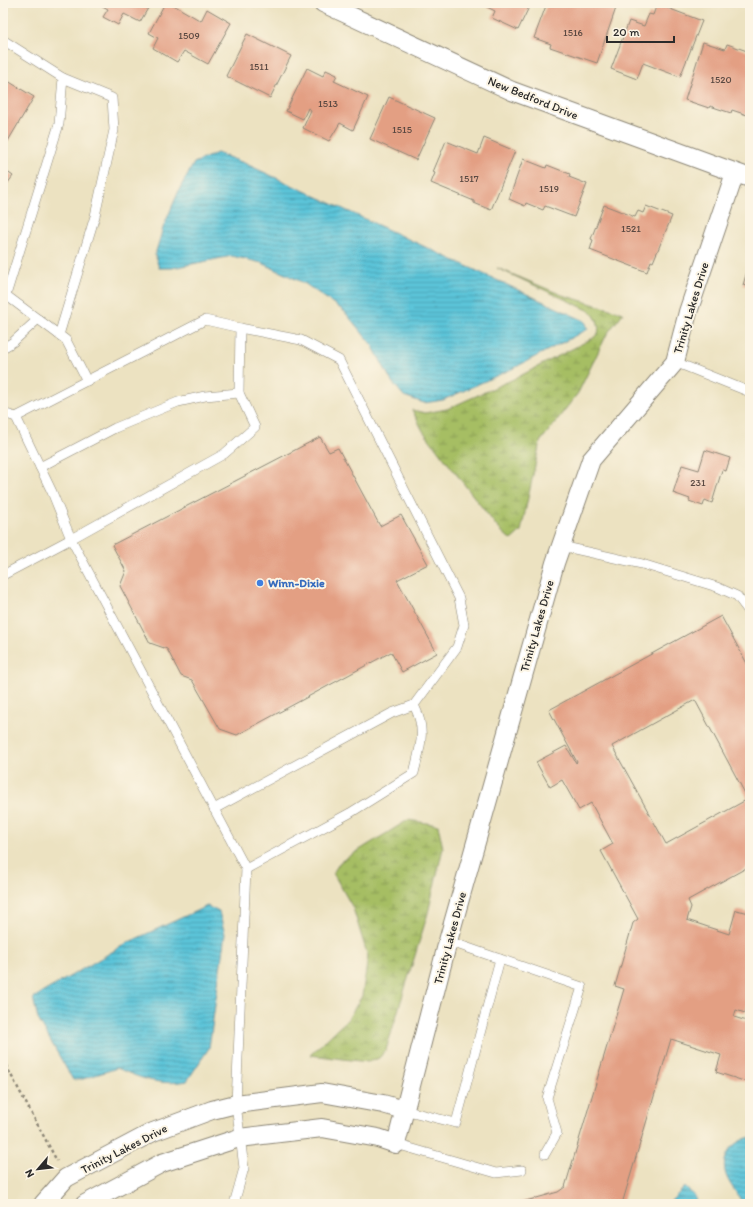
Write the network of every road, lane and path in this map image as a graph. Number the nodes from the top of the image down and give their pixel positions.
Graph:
1 (323, 3) edge
2 (3, 40) edge
3 (63, 78) junction
4 (743, 176) edge
5 (4, 294) edge
6 (38, 319) junction
7 (240, 328) junction
8 (59, 335) junction
9 (3, 348) edge
10 (675, 362) junction
11 (87, 380) junction
12 (750, 392) edge
13 (239, 393) junction
14 (3, 413) edge
15 (16, 417) junction
16 (40, 467) junction
17 (71, 539) junction
18 (561, 546) junction
19 (3, 564) edge
20 (5, 574) edge
21 (750, 613) edge
22 (414, 705) junction
23 (214, 809) junction
24 (246, 869) junction
25 (448, 941) junction
26 (500, 959) junction
27 (3, 1060) edge
28 (236, 1104) junction
29 (404, 1110) junction
30 (239, 1138) junction
31 (396, 1144) junction
32 (545, 1154) dead end
33 (522, 1170) dead end
34 (66, 1178) junction
35 (43, 1204) edge
36 (86, 1204) edge
37 (234, 1204) edge

1 - 4 street, New Bedford Drive
2 - 3 lane
3 - 5 lane
3 - 8 lane
4 - 10 street, Trinity Lakes Drive
5 - 6 lane
6 - 8 lane
6 - 9 lane
7 - 11 lane
7 - 13 lane
7 - 22 lane
8 - 11 lane
10 - 12 lane
10 - 18 street, Trinity Lakes Drive
11 - 15 lane
13 - 16 lane
13 - 17 lane
14 - 15 lane
15 - 16 lane
16 - 17 lane
17 - 20 lane
17 - 23 lane
18 - 21 lane
18 - 25 street, Trinity Lakes Drive
19 - 20 lane
22 - 23 lane
22 - 24 lane
23 - 24 lane
24 - 28 lane
25 - 26 lane
25 - 29 street, Trinity Lakes Drive
26 - 29 lane, Trinity Lakes Drive
26 - 32 lane
27 - 34 path
28 - 29 street, Trinity Lakes Drive
28 - 30 lane
28 - 34 street, Trinity Lakes Drive
29 - 31 street, Trinity Lakes Drive
30 - 31 street
30 - 36 street
30 - 37 lane
31 - 33 lane
34 - 35 street, Trinity Lakes Drive

